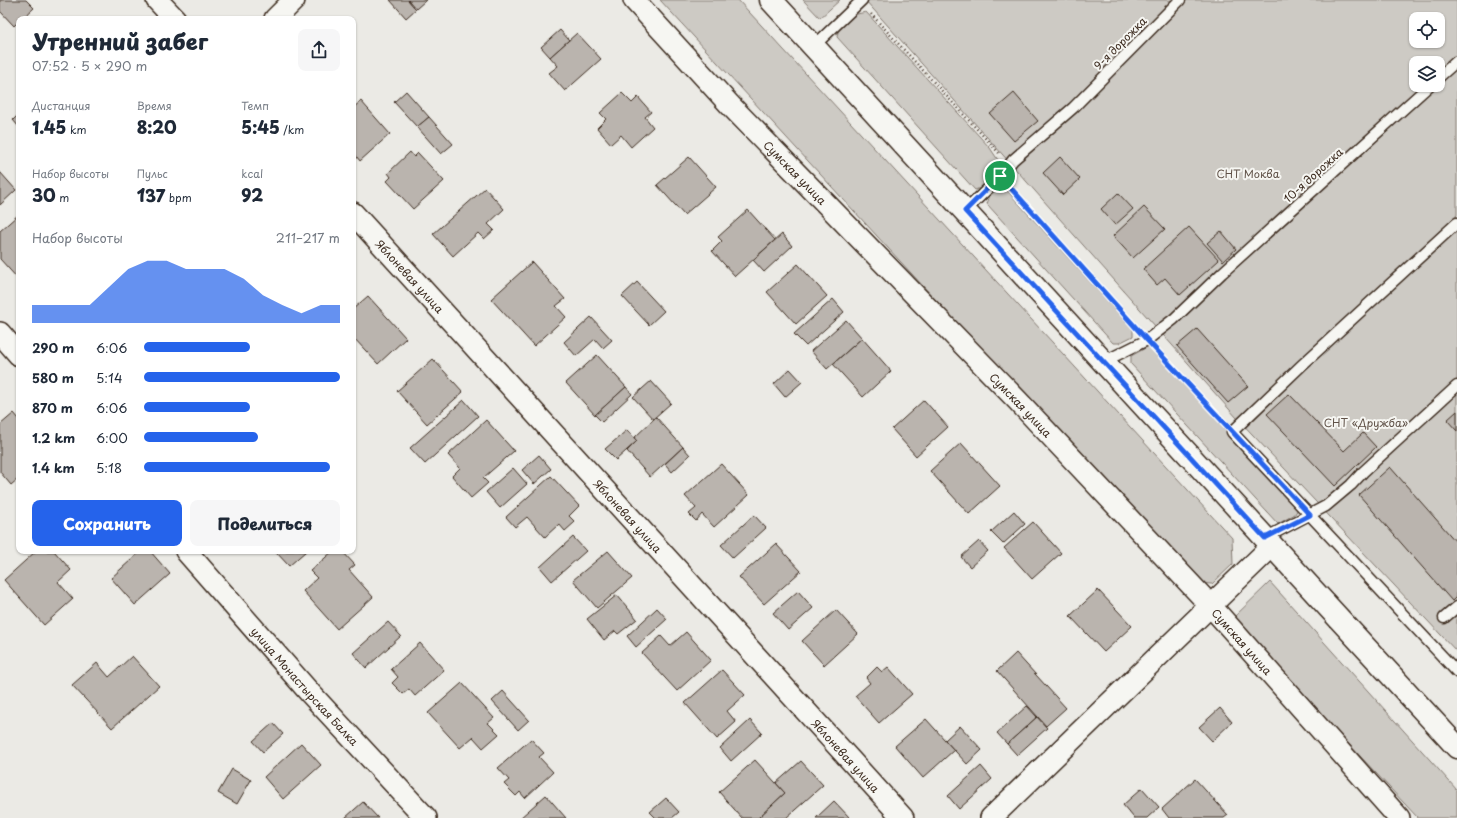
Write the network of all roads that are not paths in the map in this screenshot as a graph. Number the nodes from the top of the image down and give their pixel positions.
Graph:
1 (158, 0) edge
2 (294, 0) edge
3 (634, 0) edge
4 (771, 0) edge
5 (1180, 0) edge
6 (861, 1) edge
7 (172, 16) edge
8 (278, 16) edge
9 (814, 46) junction
10 (1457, 61) edge
11 (1445, 72) edge
12 (1422, 92) edge
13 (965, 211) junction
14 (356, 216) edge
15 (1457, 223) edge
16 (0, 333) edge
17 (16, 352) edge
18 (1103, 362) junction
19 (1457, 386) edge
20 (1310, 515) junction
21 (1268, 542) junction
22 (189, 554) edge
23 (1210, 606) junction
24 (1457, 607) edge
25 (1444, 618) dead end
26 (1457, 672) edge
27 (1457, 747) edge
28 (426, 818) edge
29 (903, 818) edge
30 (991, 818) edge
31 (1399, 818) edge

1 - 7 street
2 - 8 street
3 - 23 street, Сумская улица
4 - 9 main road
5 - 13 lane, 9-я дорожка
6 - 9 lane
9 - 13 main road
10 - 11 lane
12 - 18 lane, 10-я дорожка
13 - 18 main road
14 - 29 street, Яблоневая улица
15 - 20 lane
16 - 17 street
18 - 21 main road
19 - 20 lane
20 - 21 lane
20 - 26 lane
21 - 23 street
21 - 27 main road
22 - 28 street, улица Монастырская Балка
23 - 30 street
23 - 31 street, Сумская улица
24 - 25 lane

